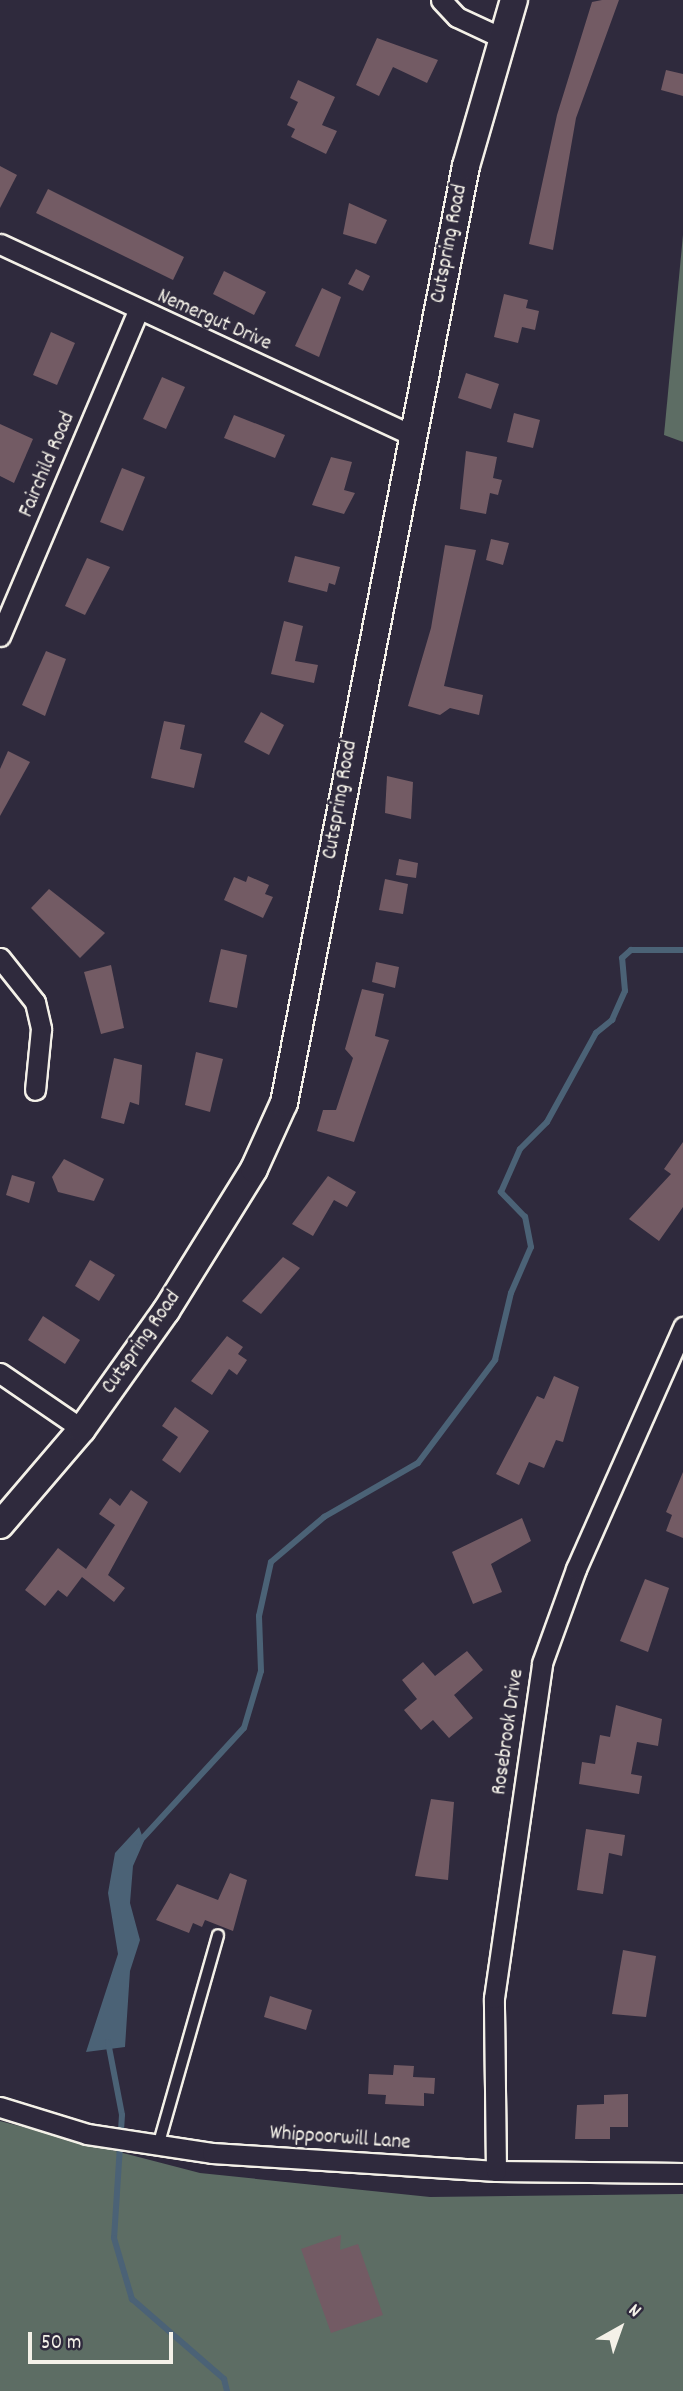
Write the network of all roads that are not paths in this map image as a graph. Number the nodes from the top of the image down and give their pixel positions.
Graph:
1 (441, 0) edge
2 (514, 0) edge
3 (500, 37) junction
4 (0, 244) edge
5 (138, 312) junction
6 (412, 435) junction
7 (0, 636) edge
8 (0, 958) edge
9 (35, 1090) dead end
10 (683, 1327) edge
11 (0, 1373) edge
12 (82, 1429) junction
13 (0, 1525) edge
14 (219, 1935) dead end
15 (0, 2107) edge
16 (154, 2146) junction
17 (496, 2171) junction
18 (683, 2173) edge

1 - 3 street
2 - 3 street, Cutspring Road
3 - 6 street, Cutspring Road
4 - 5 street, Nemergut Drive
5 - 6 street, Nemergut Drive
5 - 7 street, Fairchild Road
6 - 12 street, Cutspring Road
8 - 9 street
10 - 17 street, Rosebrook Drive
11 - 12 street
12 - 13 street, Cutspring Road
14 - 16 lane
15 - 16 street, Whippoorwill Lane
16 - 17 street, Whippoorwill Lane
17 - 18 street, Whippoorwill Lane

